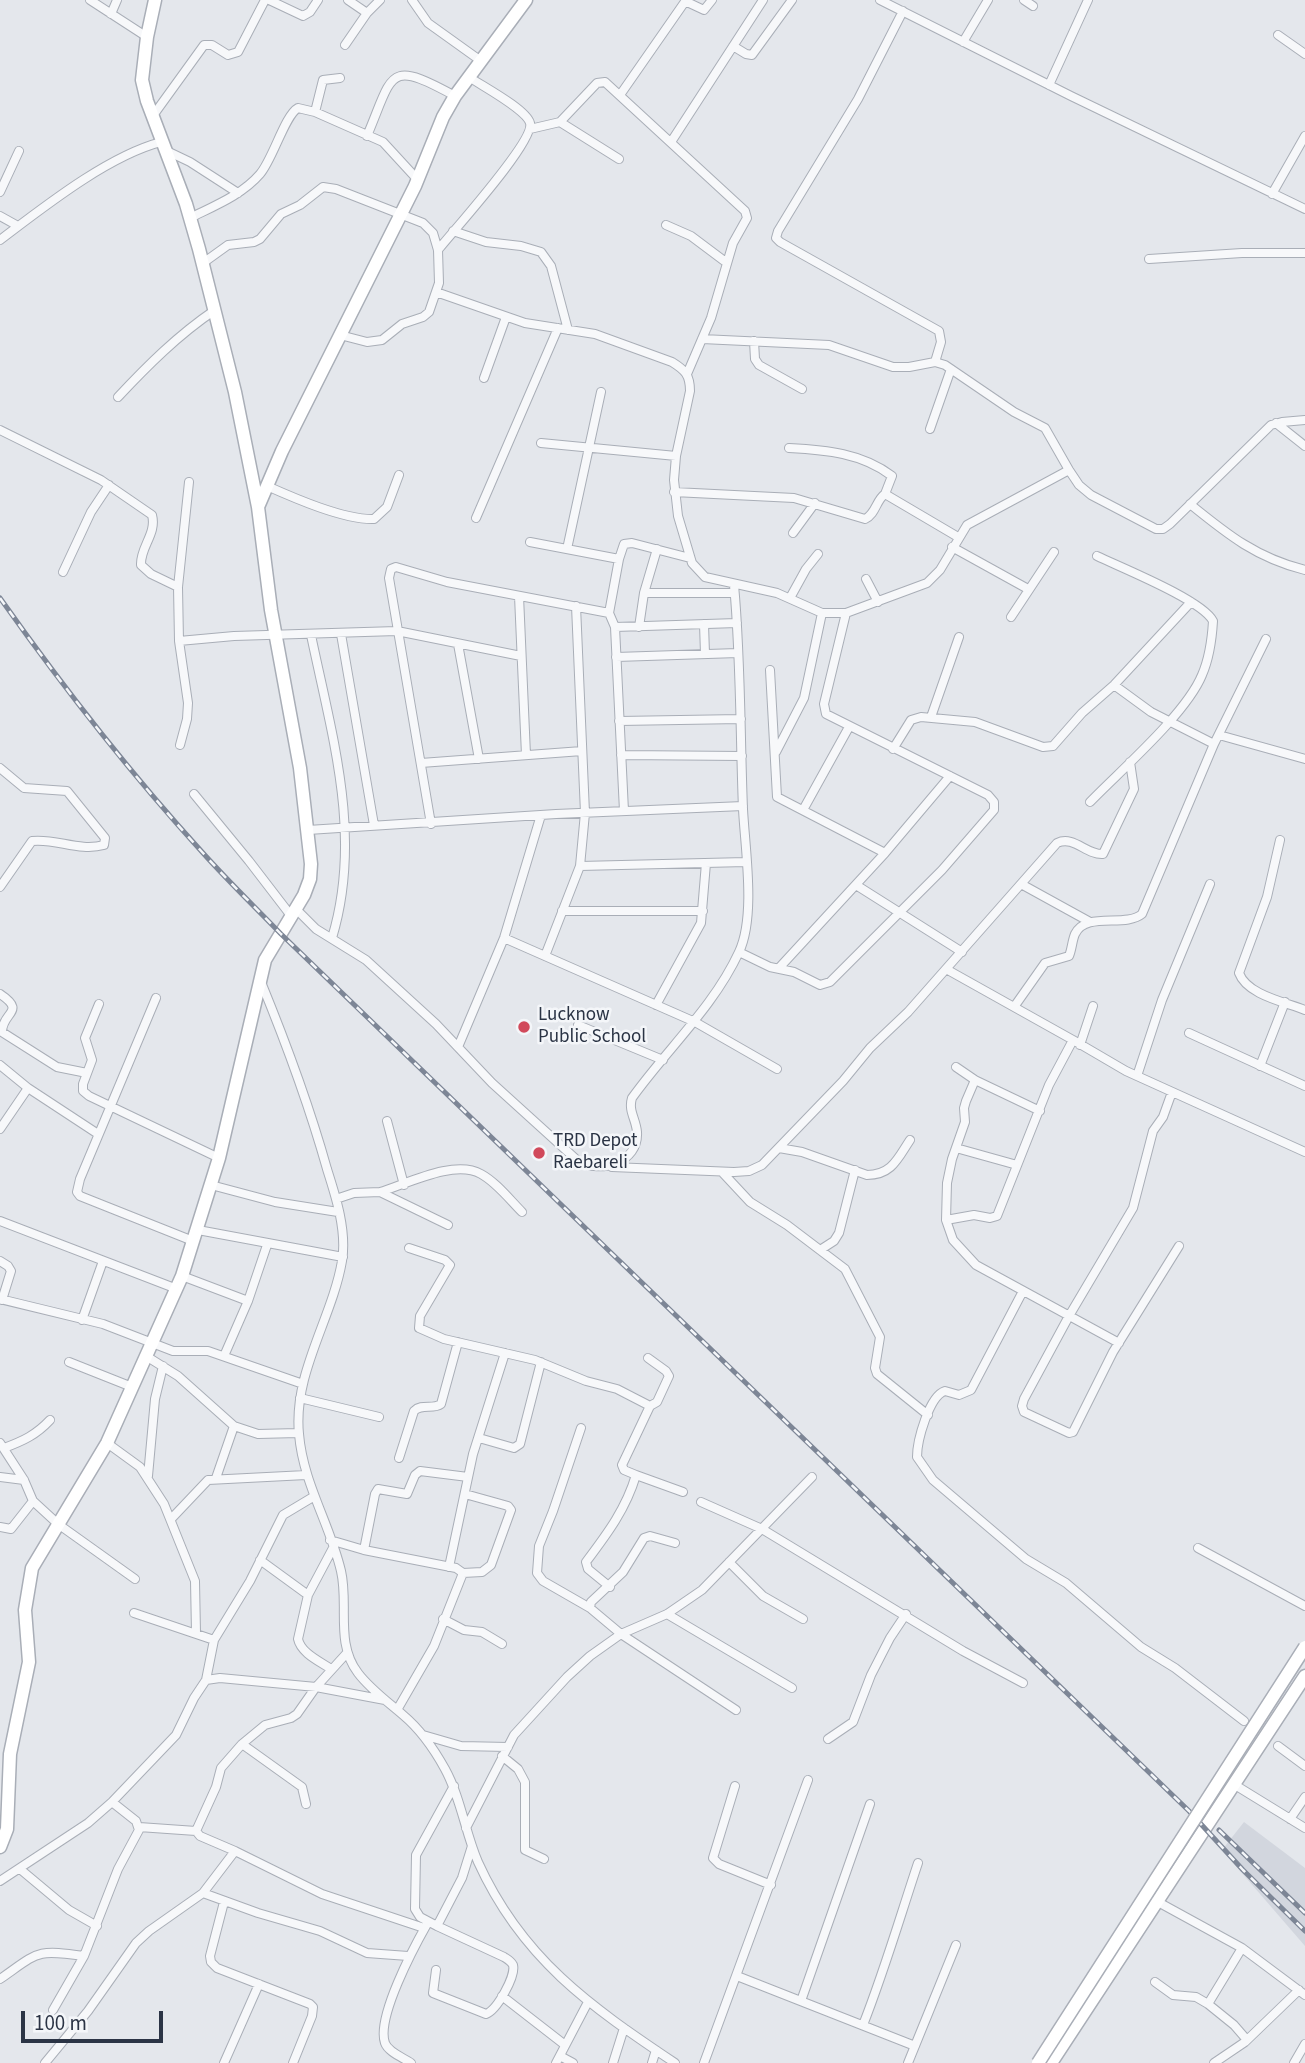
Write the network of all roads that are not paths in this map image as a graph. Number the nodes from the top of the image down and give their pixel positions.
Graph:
1 (90, 0) edge
2 (117, 0) edge
3 (155, 0) edge
4 (267, 0) edge
5 (318, 0) edge
6 (348, 0) edge
7 (380, 0) edge
8 (412, 0) edge
9 (526, 0) edge
10 (712, 0) edge
11 (763, 0) edge
12 (792, 0) edge
13 (880, 0) edge
14 (903, 0) edge
15 (988, 0) edge
16 (1024, 0) edge
17 (1088, 0) edge
18 (1032, 6) dead end
19 (900, 10) junction
20 (368, 13) junction
21 (111, 14) junction
22 (1278, 35) dead end
23 (147, 37) junction
24 (963, 42) junction
25 (345, 45) dead end
26 (733, 46) junction
27 (1305, 54) edge
28 (481, 61) junction
29 (469, 77) junction
30 (340, 78) dead end
31 (1049, 85) junction
32 (620, 95) junction
33 (455, 96) junction
34 (315, 113) junction
35 (152, 117) junction
36 (560, 122) junction
37 (530, 129) junction
38 (367, 136) junction
39 (1305, 136) edge
40 (671, 142) junction
41 (163, 146) junction
42 (19, 151) dead end
43 (619, 159) dead end
44 (417, 179) junction
45 (0, 192) edge
46 (238, 193) junction
47 (1272, 194) junction
48 (1305, 209) edge
49 (400, 215) junction
50 (0, 216) edge
51 (190, 218) junction
52 (666, 225) dead end
53 (18, 226) junction
54 (453, 231) junction
55 (0, 240) edge
56 (438, 250) junction
57 (1305, 253) edge
58 (1149, 259) dead end
59 (727, 262) junction
60 (203, 263) junction
61 (436, 292) junction
62 (215, 310) junction
63 (506, 317) junction
64 (558, 328) junction
65 (568, 330) junction
66 (340, 335) junction
67 (702, 339) junction
68 (754, 341) junction
69 (935, 362) junction
70 (951, 369) junction
71 (687, 374) junction
72 (484, 378) dead end
73 (802, 390) dead end
74 (601, 393) dead end
75 (118, 397) dead end
76 (1305, 420) edge
77 (1276, 423) junction
78 (930, 429) dead end
79 (0, 430) edge
80 (541, 443) dead end
81 (1305, 446) edge
82 (789, 448) dead end
83 (589, 449) junction
84 (676, 456) junction
85 (1069, 470) junction
86 (399, 475) dead end
87 (189, 482) dead end
88 (109, 485) junction
89 (267, 486) junction
90 (674, 492) junction
91 (885, 494) junction
92 (815, 503) junction
93 (1190, 504) junction
94 (258, 507) junction
95 (476, 517) dead end
96 (793, 533) dead end
97 (958, 537) junction
98 (530, 542) dead end
99 (952, 547) junction
100 (567, 549) junction
101 (657, 549) junction
102 (1054, 552) dead end
103 (818, 554) dead end
104 (1097, 556) dead end
105 (690, 558) junction
106 (619, 559) junction
107 (1305, 570) edge
108 (63, 572) dead end
109 (866, 579) dead end
110 (178, 587) junction
111 (734, 589) junction
112 (1028, 589) junction
113 (644, 593) junction
114 (519, 596) junction
115 (790, 598) junction
116 (878, 602) junction
117 (1191, 602) junction
118 (576, 606) junction
119 (609, 613) junction
120 (822, 613) junction
121 (846, 613) junction
122 (1011, 617) dead end
123 (737, 623) junction
124 (704, 624) junction
125 (639, 626) junction
126 (615, 627) junction
127 (397, 631) junction
128 (312, 635) junction
129 (341, 635) junction
130 (276, 636) junction
131 (959, 637) dead end
132 (1266, 639) dead end
133 (179, 641) junction
134 (458, 643) junction
135 (738, 653) junction
136 (705, 654) junction
137 (521, 656) junction
138 (616, 657) junction
139 (770, 670) dead end
140 (1114, 685) junction
141 (931, 717) junction
142 (741, 719) junction
143 (619, 721) junction
144 (1169, 722) junction
145 (849, 727) junction
146 (1219, 735) junction
147 (1214, 744) junction
148 (180, 745) dead end
149 (893, 749) junction
150 (582, 751) junction
151 (776, 752) junction
152 (526, 755) junction
153 (621, 755) junction
154 (742, 756) junction
155 (479, 759) junction
156 (1305, 759) edge
157 (1130, 762) junction
158 (421, 763) junction
159 (0, 768) edge
160 (950, 776) junction
161 (194, 794) dead end
162 (1090, 803) dead end
163 (743, 806) junction
164 (803, 810) junction
165 (624, 811) junction
166 (585, 813) junction
167 (541, 815) junction
168 (431, 824) junction
169 (374, 825) junction
170 (346, 827) junction
171 (308, 830) junction
172 (1280, 840) dead end
173 (885, 853) junction
174 (746, 862) junction
175 (706, 863) junction
176 (580, 866) junction
177 (1021, 884) junction
178 (1210, 884) dead end
179 (856, 885) junction
180 (0, 887) edge
181 (562, 911) junction
182 (703, 911) junction
183 (900, 913) junction
184 (294, 914) junction
185 (1090, 922) junction
186 (332, 938) junction
187 (504, 938) junction
188 (740, 952) junction
189 (962, 952) junction
190 (545, 956) junction
191 (779, 968) junction
192 (946, 970) junction
193 (260, 979) junction
194 (0, 994) edge
195 (156, 999) dead end
196 (1285, 1002) junction
197 (99, 1004) dead end
198 (656, 1006) junction
199 (1093, 1006) dead end
200 (1014, 1007) junction
201 (1305, 1010) edge
202 (695, 1022) junction
203 (578, 1025) dead end
204 (1189, 1033) dead end
205 (1076, 1042) junction
206 (458, 1047) junction
207 (663, 1060) junction
208 (0, 1065) edge
209 (1260, 1066) junction
210 (956, 1067) dead end
211 (777, 1069) dead end
212 (87, 1073) junction
213 (1137, 1076) junction
214 (975, 1080) junction
215 (1305, 1086) edge
216 (28, 1088) junction
217 (1171, 1092) junction
218 (112, 1106) junction
219 (1040, 1111) junction
220 (387, 1121) dead end
221 (0, 1129) edge
222 (98, 1135) junction
223 (911, 1140) dead end
224 (779, 1148) junction
225 (956, 1148) junction
226 (1305, 1152) edge
227 (219, 1158) junction
228 (1017, 1165) junction
229 (608, 1167) junction
230 (855, 1170) junction
231 (722, 1172) junction
232 (211, 1185) junction
233 (404, 1185) junction
234 (380, 1192) junction
235 (336, 1199) junction
236 (338, 1212) junction
237 (522, 1212) dead end
238 (946, 1220) junction
239 (0, 1221) edge
240 (448, 1225) dead end
241 (195, 1236) junction
242 (267, 1245) junction
243 (1179, 1246) dead end
244 (409, 1248) dead end
245 (820, 1250) junction
246 (342, 1257) junction
247 (103, 1261) junction
248 (0, 1262) edge
249 (182, 1276) junction
250 (177, 1289) junction
251 (1023, 1291) junction
252 (1, 1299) edge
253 (248, 1301) junction
254 (1069, 1316) junction
255 (82, 1320) junction
256 (458, 1342) junction
257 (1119, 1343) junction
258 (149, 1350) junction
259 (505, 1353) junction
260 (224, 1356) junction
261 (648, 1358) dead end
262 (69, 1362) dead end
263 (541, 1362) junction
264 (163, 1366) junction
265 (303, 1384) junction
266 (132, 1387) junction
267 (300, 1398) junction
268 (650, 1406) junction
269 (928, 1415) junction
270 (379, 1417) dead end
271 (50, 1420) dead end
272 (234, 1426) junction
273 (581, 1429) dead end
274 (298, 1433) junction
275 (479, 1438) junction
276 (107, 1443) junction
277 (2, 1445) edge
278 (399, 1458) dead end
279 (306, 1475) junction
280 (636, 1475) junction
281 (148, 1476) junction
282 (0, 1477) edge
283 (468, 1477) junction
284 (812, 1477) dead end
285 (216, 1478) junction
286 (24, 1480) junction
287 (683, 1492) dead end
288 (465, 1494) junction
289 (313, 1497) junction
290 (33, 1501) junction
291 (701, 1502) dead end
292 (171, 1519) junction
293 (58, 1524) junction
294 (0, 1527) edge
295 (762, 1529) junction
296 (675, 1543) dead end
297 (332, 1544) junction
298 (1198, 1548) dead end
299 (363, 1549) junction
300 (260, 1560) junction
301 (729, 1562) junction
302 (449, 1567) junction
303 (463, 1573) junction
304 (135, 1579) dead end
305 (610, 1587) junction
306 (308, 1595) junction
307 (1305, 1606) edge
308 (590, 1608) junction
309 (134, 1613) dead end
310 (667, 1615) junction
311 (906, 1615) junction
312 (443, 1619) junction
313 (803, 1619) dead end
314 (195, 1633) junction
315 (621, 1634) junction
316 (214, 1640) junction
317 (502, 1644) dead end
318 (1305, 1647) edge
319 (346, 1654) junction
320 (331, 1669) junction
321 (1305, 1676) edge
322 (206, 1680) junction
323 (1023, 1683) dead end
324 (316, 1687) junction
325 (792, 1688) dead end
326 (385, 1700) junction
327 (397, 1710) junction
328 (736, 1710) dead end
329 (1244, 1721) dead end
330 (422, 1735) junction
331 (828, 1739) dead end
332 (242, 1744) junction
333 (1278, 1746) dead end
334 (508, 1747) junction
335 (502, 1756) junction
336 (1305, 1766) edge
337 (808, 1780) dead end
338 (1235, 1785) junction
339 (454, 1786) junction
340 (735, 1786) dead end
341 (1305, 1797) edge
342 (112, 1802) junction
343 (306, 1804) dead end
344 (870, 1804) dead end
345 (1290, 1819) junction
346 (139, 1827) junction
347 (466, 1828) junction
348 (1305, 1829) edge
349 (196, 1831) junction
350 (472, 1846) junction
351 (0, 1847) edge
352 (235, 1851) junction
353 (544, 1859) dead end
354 (918, 1863) dead end
355 (20, 1869) junction
356 (0, 1881) edge
357 (771, 1885) junction
358 (203, 1893) junction
359 (224, 1902) junction
360 (1158, 1902) junction
361 (426, 1924) junction
362 (97, 1926) junction
363 (437, 1926) junction
364 (957, 1945) dead end
365 (1242, 1948) junction
366 (84, 1956) junction
367 (408, 1956) junction
368 (436, 1970) dead end
369 (737, 1976) junction
370 (0, 1979) edge
371 (1156, 1982) dead end
372 (260, 1984) junction
373 (1302, 1993) edge
374 (502, 1996) junction
375 (801, 2001) junction
376 (588, 2002) junction
377 (1208, 2004) junction
378 (53, 2010) dead end
379 (863, 2025) junction
380 (624, 2028) junction
381 (1247, 2040) junction
382 (1305, 2044) edge
383 (565, 2045) junction
384 (915, 2046) junction
385 (656, 2050) junction
386 (558, 2060) edge
387 (45, 2063) edge
388 (224, 2063) edge
389 (293, 2063) edge
390 (411, 2063) edge
391 (573, 2063) edge
392 (613, 2063) edge
393 (652, 2063) edge
394 (676, 2063) edge
395 (704, 2063) edge
396 (908, 2063) edge
397 (1038, 2063) edge
398 (1051, 2063) edge
399 (1214, 2063) edge
400 (1294, 2063) edge

1 - 21 street
2 - 21 street
3 - 23 street
4 - 5 street
4 - 35 street
6 - 20 street
7 - 20 street
8 - 28 street
9 - 28 street
10 - 32 street
11 - 26 street
12 - 26 street
13 - 19 street
14 - 19 street
15 - 24 street
16 - 18 street
17 - 31 street
19 - 24 street
19 - 69 street
20 - 25 street
21 - 23 street
22 - 27 street
23 - 35 street
24 - 31 street
26 - 40 street
28 - 29 street
29 - 33 street
29 - 37 street
30 - 34 street
31 - 47 street
32 - 36 street
32 - 40 street
33 - 38 street
33 - 44 street
34 - 38 street
34 - 46 street
35 - 41 street
36 - 37 street
36 - 43 street
37 - 54 street
38 - 44 street
39 - 47 street
40 - 59 street
41 - 46 street
41 - 51 street
41 - 53 street
42 - 45 street
44 - 49 street
46 - 51 street
47 - 48 street
49 - 56 street
49 - 60 street
49 - 66 street
50 - 53 street
51 - 60 street
52 - 59 street
53 - 55 street
54 - 56 street
54 - 65 street
56 - 61 street
57 - 58 street
59 - 67 street
60 - 62 street
61 - 63 street
61 - 66 street
62 - 75 street
62 - 94 street
63 - 64 street
63 - 72 street
64 - 65 street
64 - 95 street
65 - 71 street
66 - 89 street
67 - 68 street
67 - 71 street
68 - 69 street
68 - 73 street
69 - 70 street
70 - 78 street
70 - 85 street
71 - 84 street
74 - 83 street
76 - 77 street
77 - 81 street
77 - 93 street
79 - 88 street
80 - 83 street
82 - 91 street
83 - 84 street
83 - 100 street
84 - 90 street
85 - 93 street
85 - 97 street
86 - 89 street
87 - 110 street
88 - 108 street
88 - 110 street
89 - 94 street
90 - 92 street
90 - 105 street
91 - 92 street
91 - 97 street
92 - 96 street
93 - 107 street
94 - 130 street
97 - 99 street
98 - 100 street
99 - 112 street
99 - 116 street
100 - 106 street
101 - 105 street
101 - 106 street
101 - 113 street
102 - 112 street
103 - 115 street
104 - 117 street
105 - 111 street
106 - 119 street
109 - 116 street
110 - 133 street
111 - 113 street
111 - 115 street
111 - 123 street
112 - 122 street
113 - 125 street
114 - 118 street
114 - 127 street
114 - 137 street
115 - 120 street
116 - 121 street
117 - 140 street
117 - 144 street
118 - 119 street
118 - 150 street
119 - 126 street
120 - 121 street
120 - 151 street
121 - 145 street
123 - 124 street
123 - 135 street
124 - 125 street
124 - 136 street
125 - 126 street
126 - 138 street
127 - 129 street
127 - 134 street
127 - 158 street
128 - 129 street
128 - 130 street
128 - 170 street
129 - 169 street
130 - 133 street
130 - 171 street
131 - 141 street
132 - 146 street
133 - 148 street
134 - 137 street
134 - 155 street
135 - 136 street
135 - 142 street
136 - 138 street
137 - 152 street
138 - 143 street
139 - 151 street
140 - 141 street
140 - 144 street
141 - 149 street
142 - 143 street
142 - 154 street
143 - 153 street
144 - 147 street
144 - 157 street
145 - 149 street
145 - 164 street
146 - 147 street
146 - 156 street
147 - 185 street
149 - 160 street
150 - 152 street
150 - 166 street
151 - 164 street
152 - 155 street
153 - 154 street
153 - 165 street
154 - 163 street
155 - 158 street
157 - 162 street
157 - 177 street
158 - 168 street
159 - 180 street
160 - 173 street
160 - 183 street
161 - 184 street
163 - 165 street
163 - 174 street
164 - 173 street
165 - 166 street
166 - 167 street
166 - 176 street
167 - 168 street
167 - 187 street
168 - 169 street
169 - 170 street
170 - 171 street
170 - 186 street
171 - 184 street
172 - 196 street
173 - 179 street
174 - 175 street
174 - 188 street
175 - 176 street
175 - 182 street
176 - 181 street
177 - 185 street
177 - 189 street
178 - 213 street
179 - 183 street
179 - 191 street
181 - 182 street
181 - 190 street
182 - 198 street
183 - 189 street
183 - 191 street
184 - 186 street
184 - 193 street
185 - 200 street
186 - 206 street
187 - 190 street
187 - 206 street
188 - 191 street
188 - 202 street
189 - 192 street
190 - 198 street
192 - 200 street
192 - 224 street
193 - 227 street
193 - 235 street
194 - 212 street
195 - 218 street
196 - 201 street
196 - 209 street
197 - 212 street
198 - 202 street
199 - 205 street
200 - 205 street
202 - 207 street
202 - 211 street
203 - 207 street
204 - 209 street
205 - 213 street
205 - 219 street
206 - 229 street
207 - 229 street
208 - 216 street
209 - 215 street
210 - 214 street
212 - 218 street
213 - 217 street
214 - 219 street
214 - 225 street
216 - 221 street
216 - 222 street
217 - 226 street
217 - 254 street
218 - 222 street
218 - 227 street
219 - 228 street
220 - 233 street
222 - 241 street
223 - 230 street
224 - 230 street
224 - 231 street
225 - 228 street
225 - 238 street
227 - 232 street
228 - 238 street
229 - 231 street
230 - 245 street
231 - 245 street
232 - 236 street
232 - 241 street
233 - 234 street
233 - 237 street
234 - 235 street
234 - 240 street
235 - 236 street
236 - 246 street
238 - 251 street
239 - 247 street
241 - 242 street
241 - 249 street
242 - 246 street
242 - 253 street
243 - 257 street
244 - 256 street
245 - 269 street
246 - 265 street
247 - 250 street
247 - 255 street
248 - 252 street
249 - 250 street
249 - 253 street
250 - 258 street
251 - 254 street
251 - 269 street
252 - 255 street
253 - 260 street
254 - 257 street
254 - 257 street
255 - 258 street
256 - 259 street
256 - 278 street
258 - 260 street
258 - 264 street
258 - 266 street
259 - 263 street
259 - 275 street
260 - 265 street
261 - 268 street
262 - 266 street
263 - 268 street
263 - 275 street
264 - 272 street
264 - 281 street
265 - 267 street
266 - 276 street
267 - 270 street
267 - 274 street
268 - 280 street
269 - 329 street
271 - 277 street
272 - 274 street
272 - 285 street
273 - 308 street
274 - 279 street
275 - 283 street
276 - 281 street
276 - 293 street
277 - 286 street
279 - 285 street
279 - 289 street
280 - 287 street
280 - 305 street
281 - 292 street
282 - 286 street
283 - 288 street
283 - 299 street
284 - 295 street
285 - 292 street
286 - 290 street
288 - 302 street
288 - 303 street
289 - 297 street
289 - 300 street
290 - 293 street
290 - 294 street
291 - 295 street
292 - 314 street
293 - 304 street
293 - 351 street
295 - 301 street
295 - 311 street
296 - 305 street
297 - 299 street
297 - 306 street
297 - 319 street
298 - 307 street
299 - 302 street
300 - 306 street
300 - 316 street
301 - 310 street
301 - 313 street
302 - 303 street
303 - 312 street
305 - 308 street
306 - 320 street
308 - 315 street
309 - 314 street
310 - 315 street
310 - 325 street
311 - 323 street
311 - 331 street
312 - 317 street
312 - 327 street
314 - 316 street
315 - 328 street
315 - 334 street
316 - 322 street
318 - 397 street, bridge
319 - 320 street
319 - 326 street
320 - 324 street
321 - 338 street
322 - 324 street
322 - 342 street
324 - 326 street
324 - 332 street
326 - 327 street
327 - 330 street
330 - 334 street
330 - 339 street
332 - 343 street
332 - 349 street
333 - 336 street
334 - 335 street
335 - 347 street
335 - 353 street
337 - 357 street
338 - 345 street
338 - 360 street
339 - 347 street
339 - 361 street
340 - 357 street
341 - 345 street
342 - 346 street
342 - 355 street
344 - 375 street
345 - 348 street
346 - 349 street
346 - 362 street
347 - 350 street
349 - 352 street
350 - 363 street
350 - 376 street
352 - 358 street
352 - 361 street
354 - 379 street
355 - 356 street
355 - 362 street
357 - 369 street
358 - 359 street
358 - 387 street
359 - 367 street
359 - 372 street
360 - 365 street
360 - 398 street
361 - 363 street
361 - 367 street
362 - 366 street
363 - 374 street
364 - 384 street
365 - 373 street
365 - 377 street
366 - 370 street
366 - 378 street
367 - 390 street
368 - 374 street
369 - 375 street
369 - 395 street
371 - 377 street
372 - 388 street
372 - 389 street
373 - 381 street
374 - 383 street
375 - 379 street
376 - 380 street
376 - 383 street
377 - 381 street
379 - 384 street
380 - 385 street
380 - 392 street
381 - 399 street
382 - 400 street
383 - 386 street
384 - 396 street
385 - 393 street
385 - 394 street
386 - 391 street

